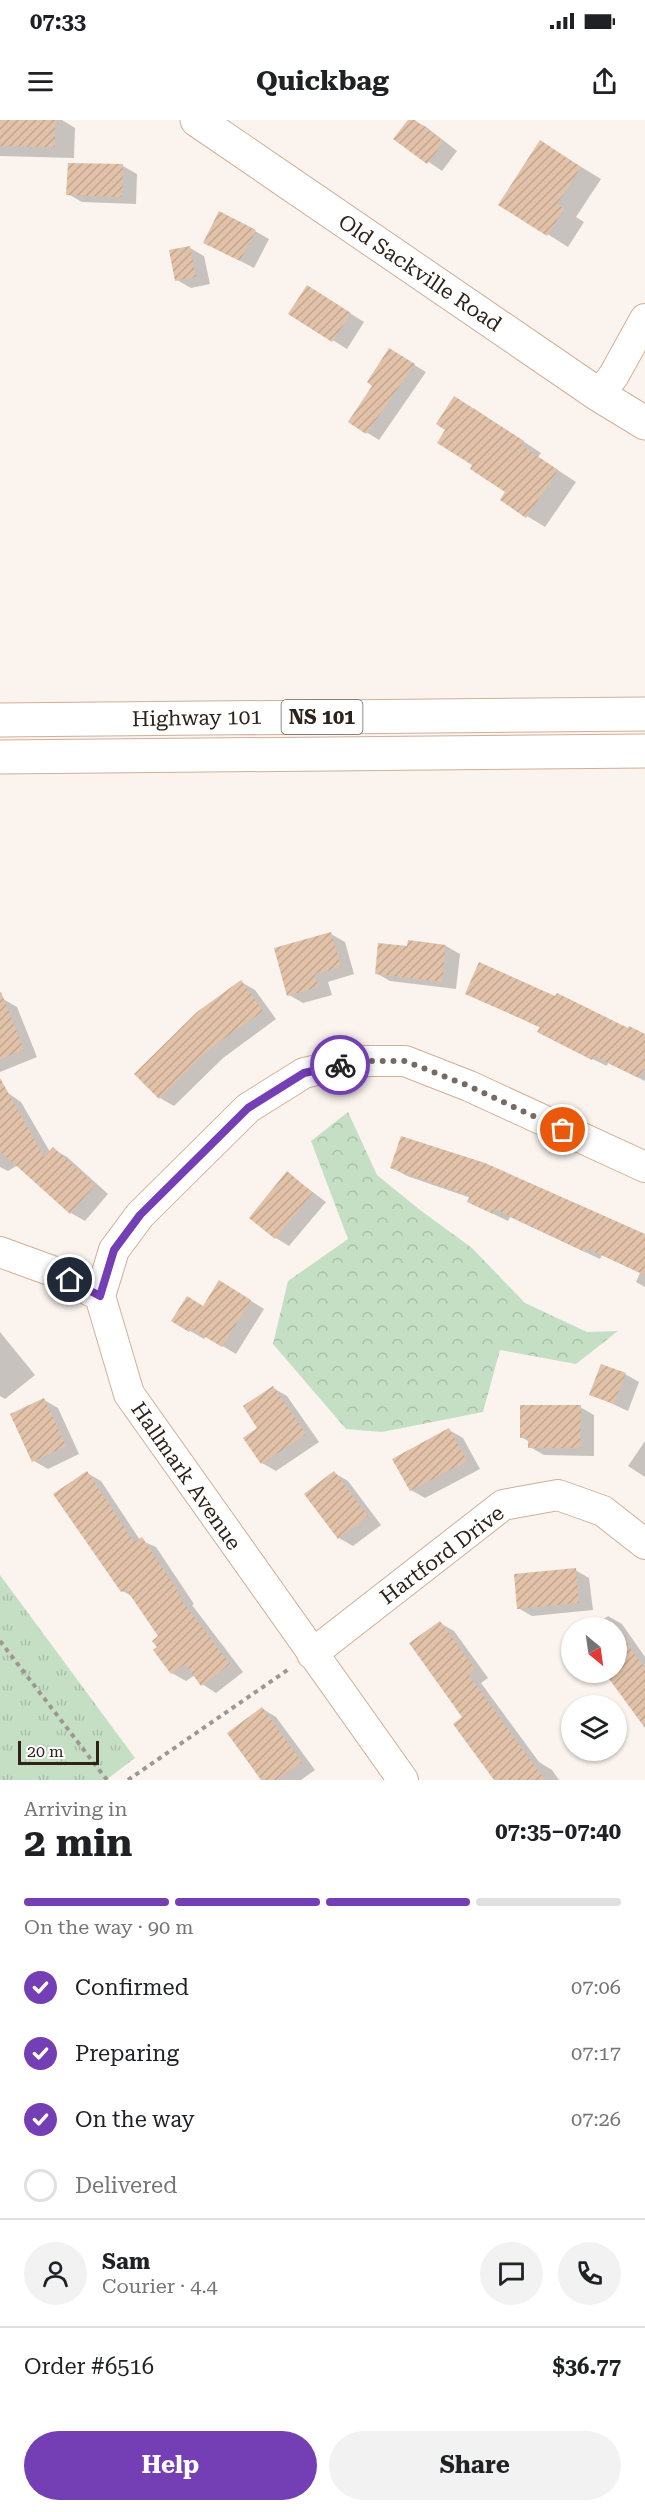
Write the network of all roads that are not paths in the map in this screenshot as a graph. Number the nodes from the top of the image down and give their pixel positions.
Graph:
1 (197, 120) edge
2 (645, 319) edge
3 (599, 395) junction
4 (645, 423) edge
5 (645, 714) edge
6 (0, 720) edge
7 (645, 751) edge
8 (0, 757) edge
9 (645, 1167) edge
10 (0, 1251) edge
11 (100, 1296) junction
12 (645, 1544) edge
13 (312, 1654) junction
14 (402, 1780) edge

1 - 3 main road, Old Sackville Road
2 - 3 street
3 - 4 main road, Old Sackville Road
5 - 6 main road, Highway 101 / NS 101
7 - 8 main road, Highway 101 / NS 101
9 - 11 street
10 - 11 street
11 - 13 street, Hallmark Avenue
12 - 13 street, Hartford Drive
13 - 14 street, Hallmark Avenue

